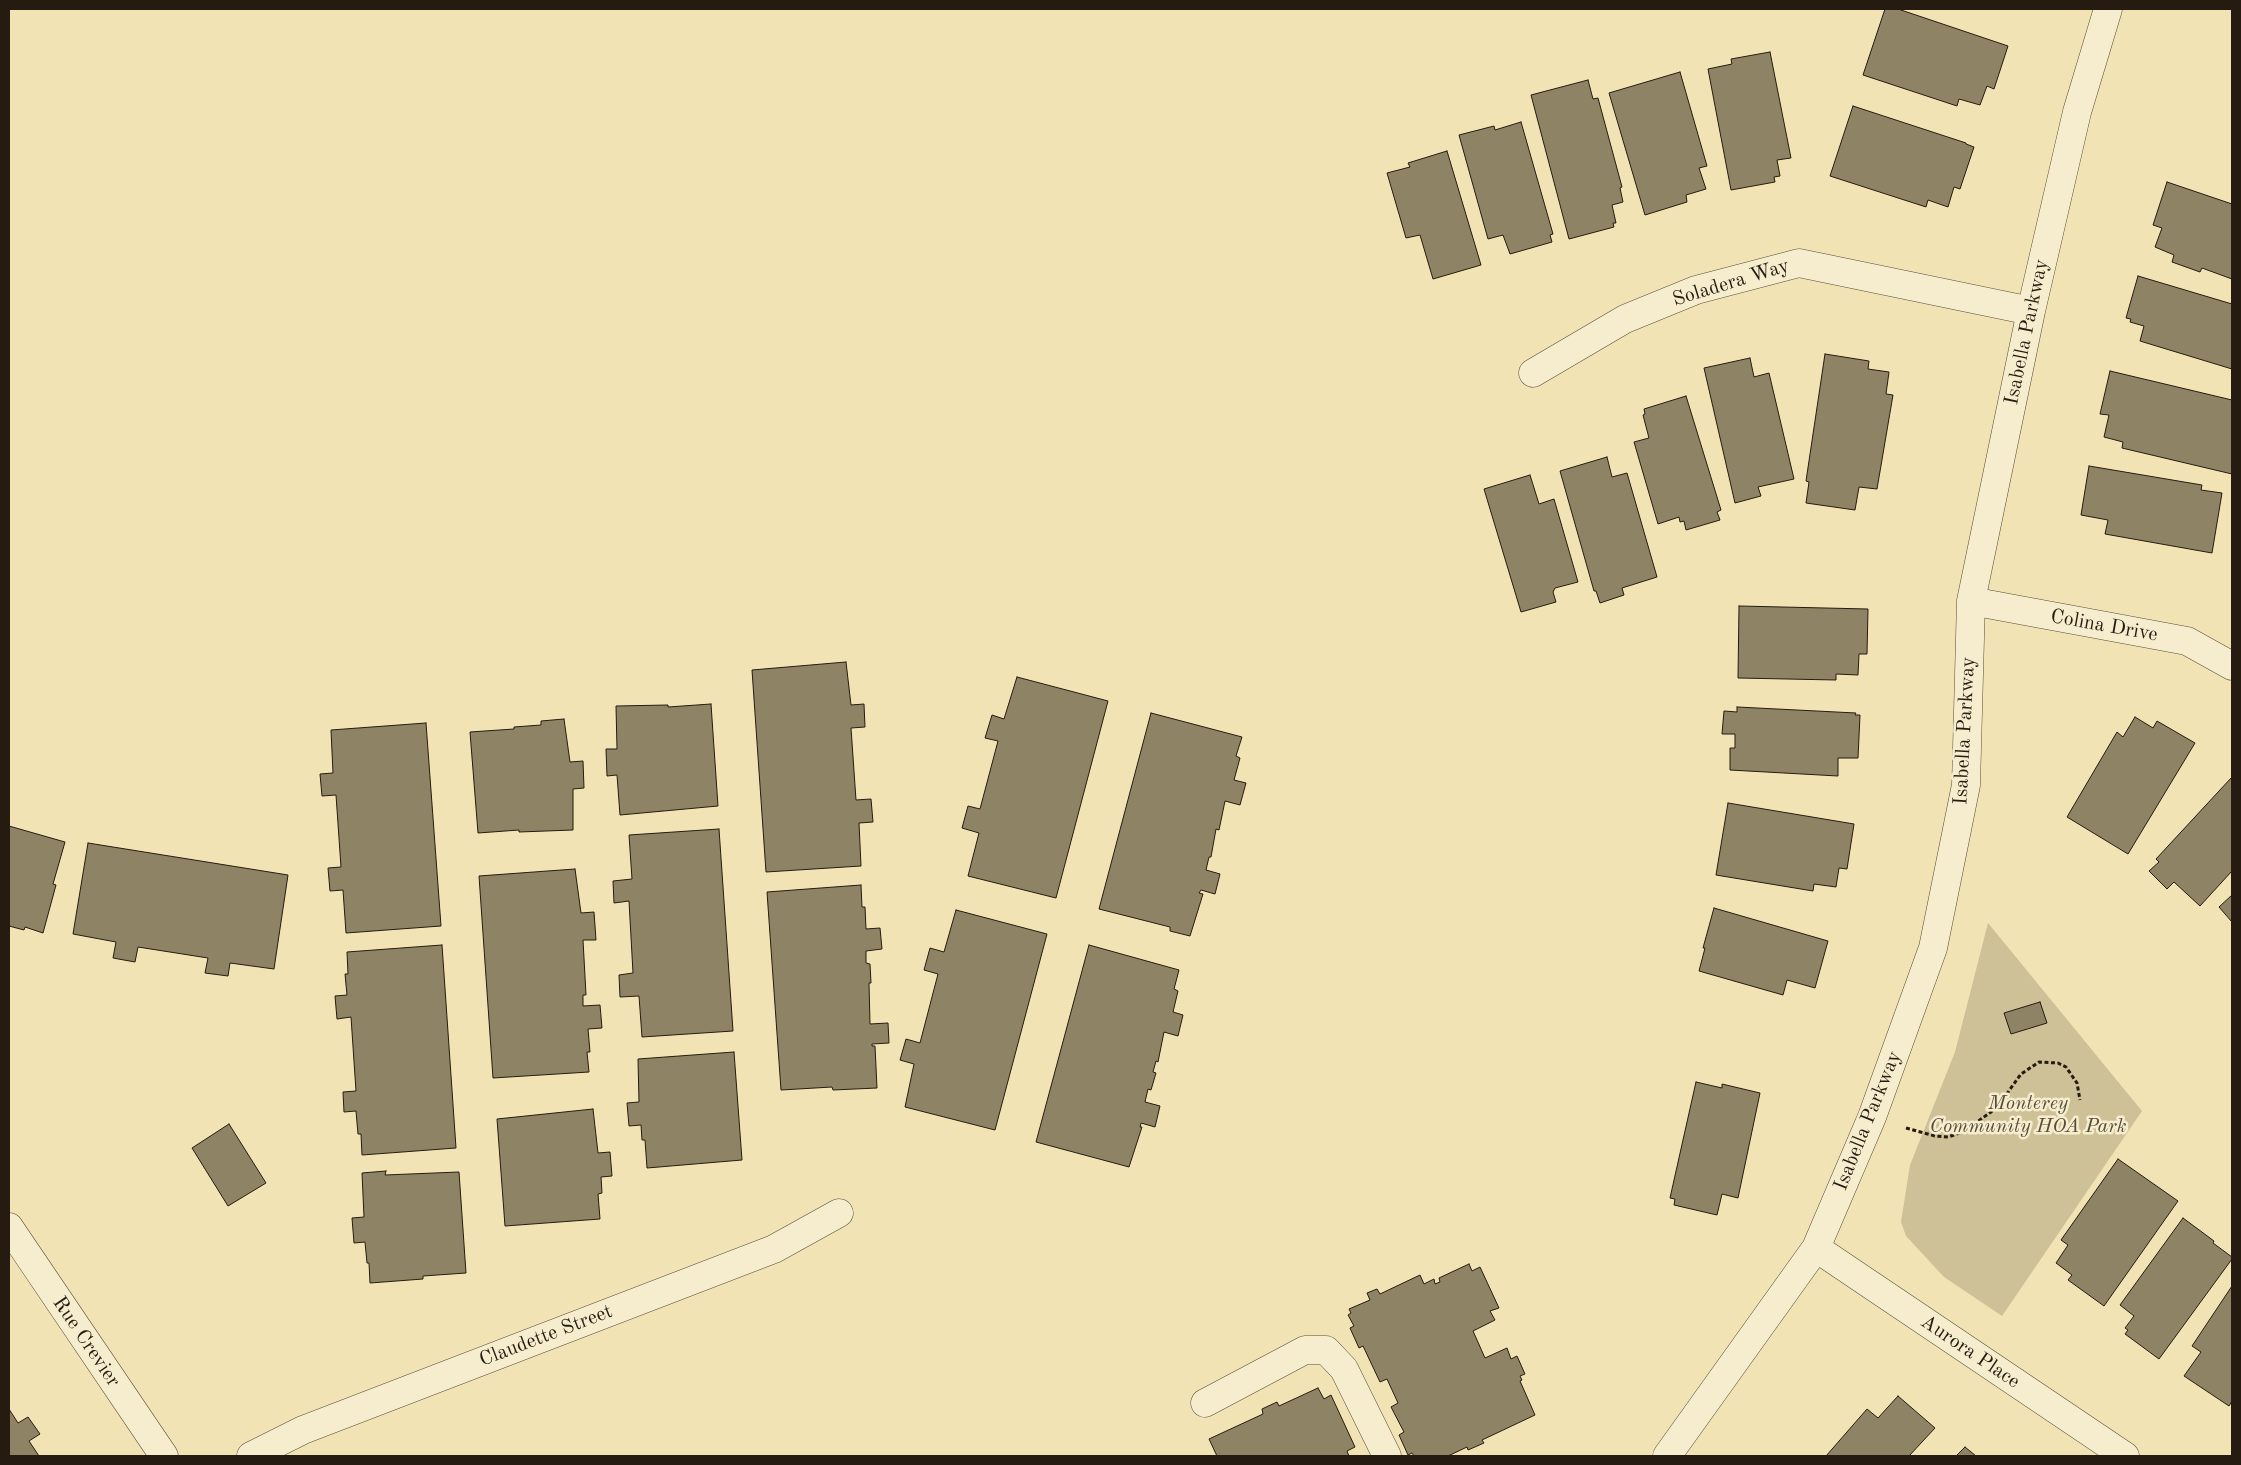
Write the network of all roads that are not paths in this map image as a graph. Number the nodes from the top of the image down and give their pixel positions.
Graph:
1 (2108, 9) edge
2 (2031, 311) junction
3 (1533, 372) dead end
4 (1971, 601) junction
5 (2232, 666) edge
6 (839, 1213) dead end
7 (9, 1227) edge
8 (1816, 1248) junction
9 (1205, 1403) dead end
10 (164, 1456) edge
11 (252, 1456) edge
12 (1387, 1456) edge
13 (1667, 1456) edge
14 (2125, 1456) edge

1 - 2 street, Isabella Parkway
2 - 3 street, Soladera Way
2 - 4 street, Isabella Parkway
4 - 5 street, Colina Drive
4 - 8 street, Isabella Parkway
6 - 11 street, Claudette Street
7 - 10 street, Rue Crevier
8 - 13 street, Isabella Parkway
8 - 14 street, Aurora Place
9 - 12 street

